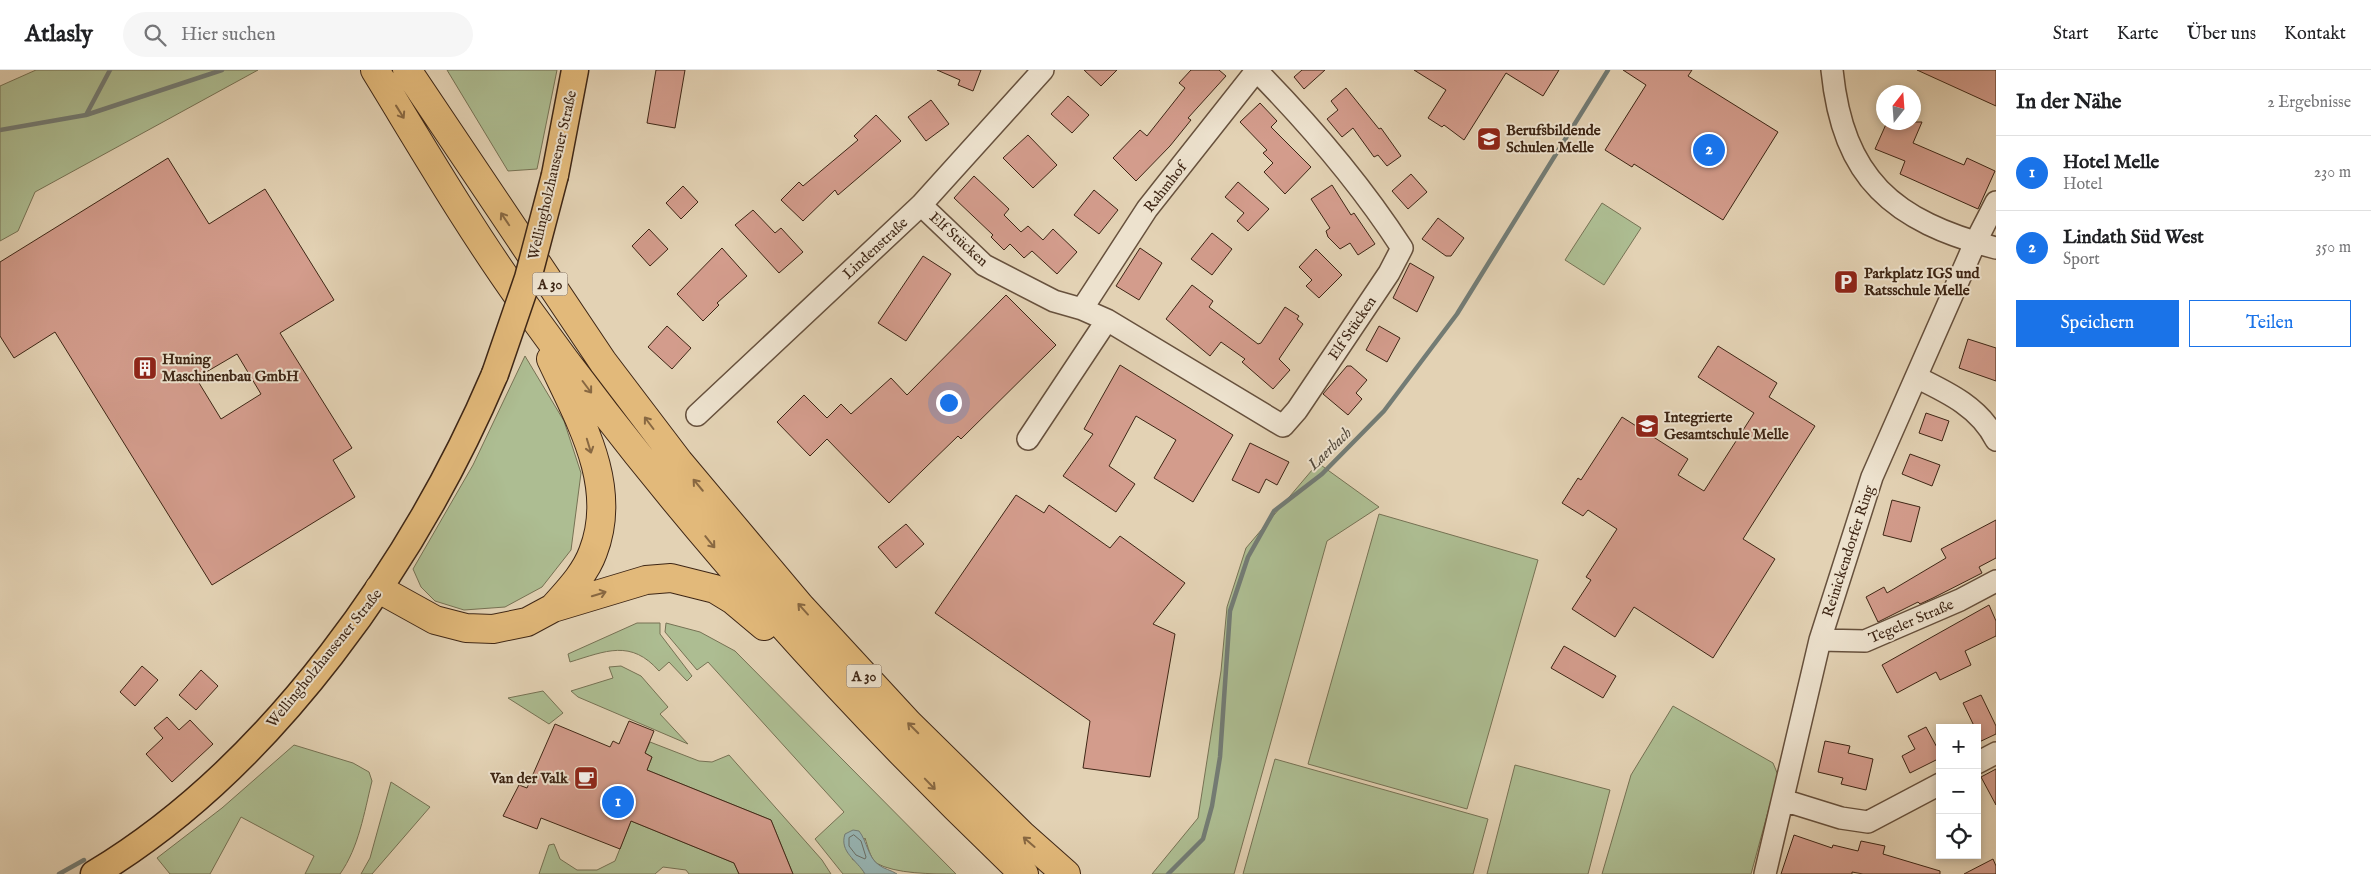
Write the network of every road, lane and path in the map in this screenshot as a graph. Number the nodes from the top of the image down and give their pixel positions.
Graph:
1 (375, 70) edge
2 (407, 70) edge
3 (416, 70) edge
4 (575, 70) edge
5 (1256, 70) edge
6 (1832, 70) edge
7 (1034, 73) edge
8 (427, 102) junction
9 (1996, 202) edge
10 (921, 205) junction
11 (1976, 243) junction
12 (1996, 248) edge
13 (525, 307) junction
14 (1082, 309) junction
15 (1107, 320) junction
16 (1918, 378) junction
17 (697, 415) dead end
18 (1028, 438) dead end
19 (1996, 440) edge
20 (1996, 581) edge
21 (379, 589) junction
22 (553, 608) junction
23 (1820, 640) junction
24 (847, 699) junction
25 (1996, 753) edge
26 (1981, 762) edge
27 (1936, 786) edge
28 (1783, 800) junction
29 (94, 874) edge
30 (1024, 874) edge
31 (1066, 874) edge
32 (1765, 874) edge

1 -> 13 highway, A 30
2 - 8 highway, A 30
3 - 8 highway
4 - 21 main road, Wellingholzhausener Straße, bridge
5 - 14 street, Rahmhof
5 - 15 street, Elf Stücken
6 - 11 street
7 - 10 street, Lindenstraße
31 -> 8 highway, A 30
9 - 11 street, Reinickendorfer Ring
10 - 14 street, Elf Stücken
10 - 17 street, Lindenstraße
11 - 12 street
11 - 16 street, Reinickendorfer Ring
13 -> 22 highway
13 -> 24 highway, A 30
14 - 15 street, Elf Stücken
15 - 18 street
16 - 19 street
16 - 23 street, Reinickendorfer Ring
20 - 23 street, Tegeler Straße
21 - 22 highway
21 - 29 main road, Wellingholzhausener Straße
22 -> 24 highway
23 - 28 street, Reinickendorfer Ring
24 -> 30 highway, A 30
25 - 26 street
27 - 28 street
28 - 32 street, Reinickendorfer Ring

